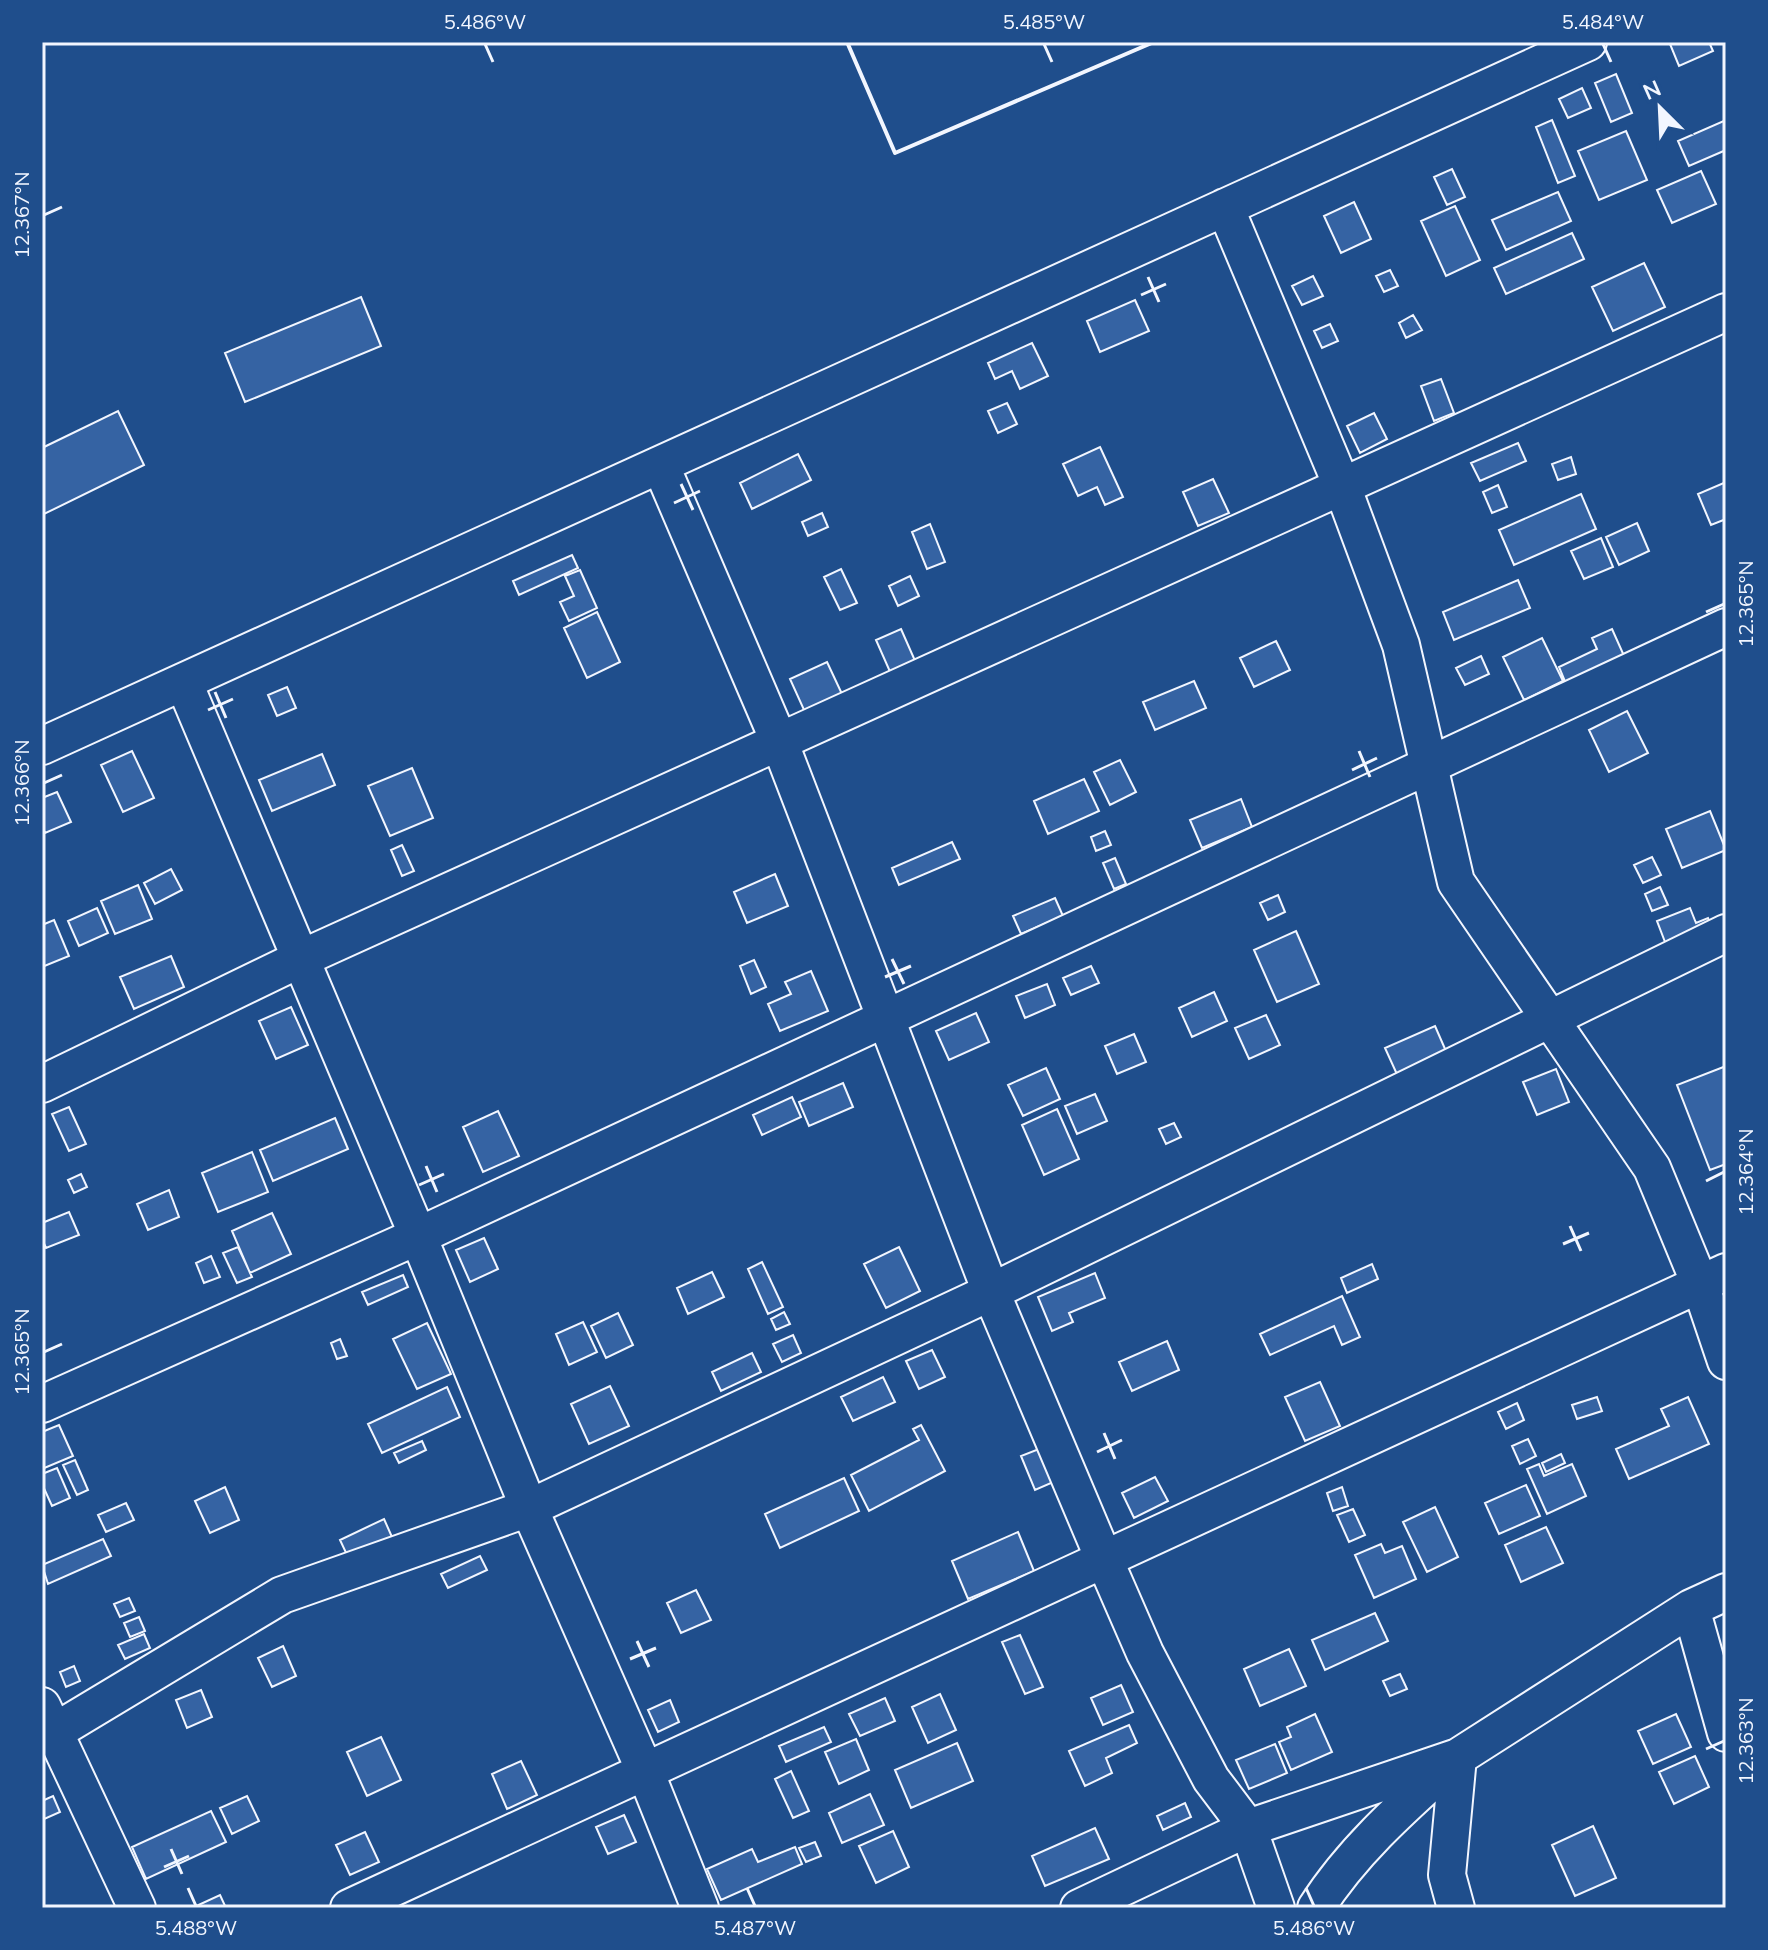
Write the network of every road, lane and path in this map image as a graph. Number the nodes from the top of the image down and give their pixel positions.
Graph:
1 (1588, 42) edge
2 (1225, 207) junction
3 (1726, 312) edge
4 (661, 466) junction
5 (1342, 486) junction
6 (1726, 627) edge
7 (184, 683) junction
8 (779, 741) junction
9 (42, 746) edge
10 (1430, 765) junction
11 (1726, 933) edge
12 (300, 959) junction
13 (887, 1018) junction
14 (1552, 1020) junction
15 (42, 1084) edge
16 (418, 1236) junction
17 (1713, 1278) edge
18 (991, 1292) junction
19 (1726, 1361) edge
20 (42, 1404) edge
21 (529, 1508) junction
22 (1104, 1559) junction
23 (1726, 1592) edge
24 (1691, 1608) junction
25 (49, 1718) edge
26 (1726, 1733) edge
27 (1458, 1757) junction
28 (645, 1771) junction
29 (1248, 1828) junction
30 (137, 1908) edge
31 (349, 1908) edge
32 (700, 1908) edge
33 (1079, 1908) edge
34 (1276, 1908) edge
35 (1316, 1908) edge
36 (1456, 1908) edge

1 - 2 street
2 - 4 street
2 - 5 street
3 - 5 street
4 - 7 street
4 - 8 street
5 - 8 street
5 - 10 street
6 - 10 street
7 - 9 street
7 - 12 street
8 - 12 street
8 - 13 street
10 - 13 street
10 - 14 street
11 - 14 street
12 - 15 street
12 - 16 street
13 - 16 street
13 - 18 street
14 - 17 street
14 - 18 street
16 - 20 street
16 - 21 street
17 - 19 street
17 - 22 street
18 - 21 street
18 - 22 street
21 - 25 street
21 - 28 street
22 - 28 street
22 - 29 street
23 - 24 street
24 - 26 street
24 - 27 street
25 - 30 street
27 - 29 street
27 - 35 street
27 - 36 street
28 - 31 street
28 - 32 street
29 - 33 street
29 - 34 street

